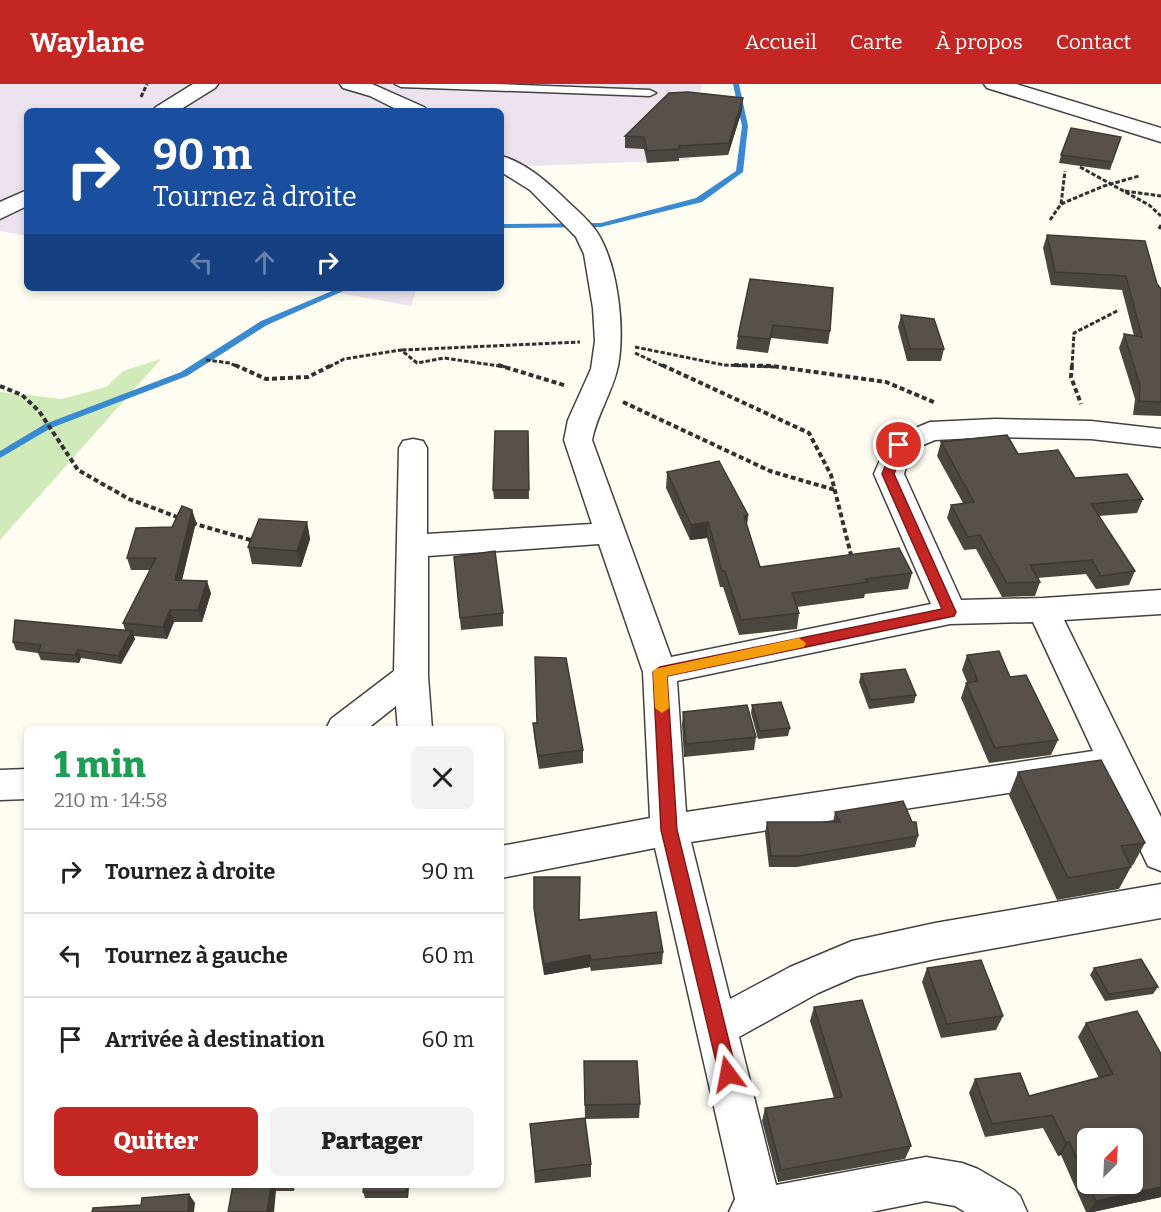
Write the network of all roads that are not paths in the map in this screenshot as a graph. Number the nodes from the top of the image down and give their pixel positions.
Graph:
1 (208, 84) edge
2 (350, 84) edge
3 (401, 84) edge
4 (994, 84) edge
5 (650, 93) dead end
6 (168, 108) edge
7 (411, 108) edge
8 (1161, 135) edge
9 (504, 165) edge
10 (24, 199) edge
11 (0, 212) edge
12 (1161, 438) edge
13 (412, 448) dead end
14 (610, 533) junction
15 (411, 546) junction
16 (1161, 602) edge
17 (1043, 610) junction
18 (950, 612) junction
19 (660, 672) junction
20 (411, 676) junction
21 (347, 726) edge
22 (415, 726) edge
23 (1116, 762) junction
24 (24, 784) edge
25 (0, 785) edge
26 (669, 830) junction
27 (1161, 855) edge
28 (504, 861) edge
29 (1161, 901) edge
30 (717, 1028) junction
31 (756, 1211) edge
32 (1004, 1212) edge

1 - 6 street
2 - 7 street
3 - 5 lane
4 - 8 street
9 - 14 street
10 - 11 street
12 - 18 street
13 - 15 street
14 - 15 street
14 - 19 street
15 - 20 street
16 - 17 street
17 - 18 street
17 - 23 street
18 - 19 street
19 - 26 street
20 - 21 street
20 - 22 street
23 - 26 street
23 - 27 street
24 - 25 street
26 - 28 street
26 - 30 street
29 - 30 street
30 - 31 street
31 - 32 street

